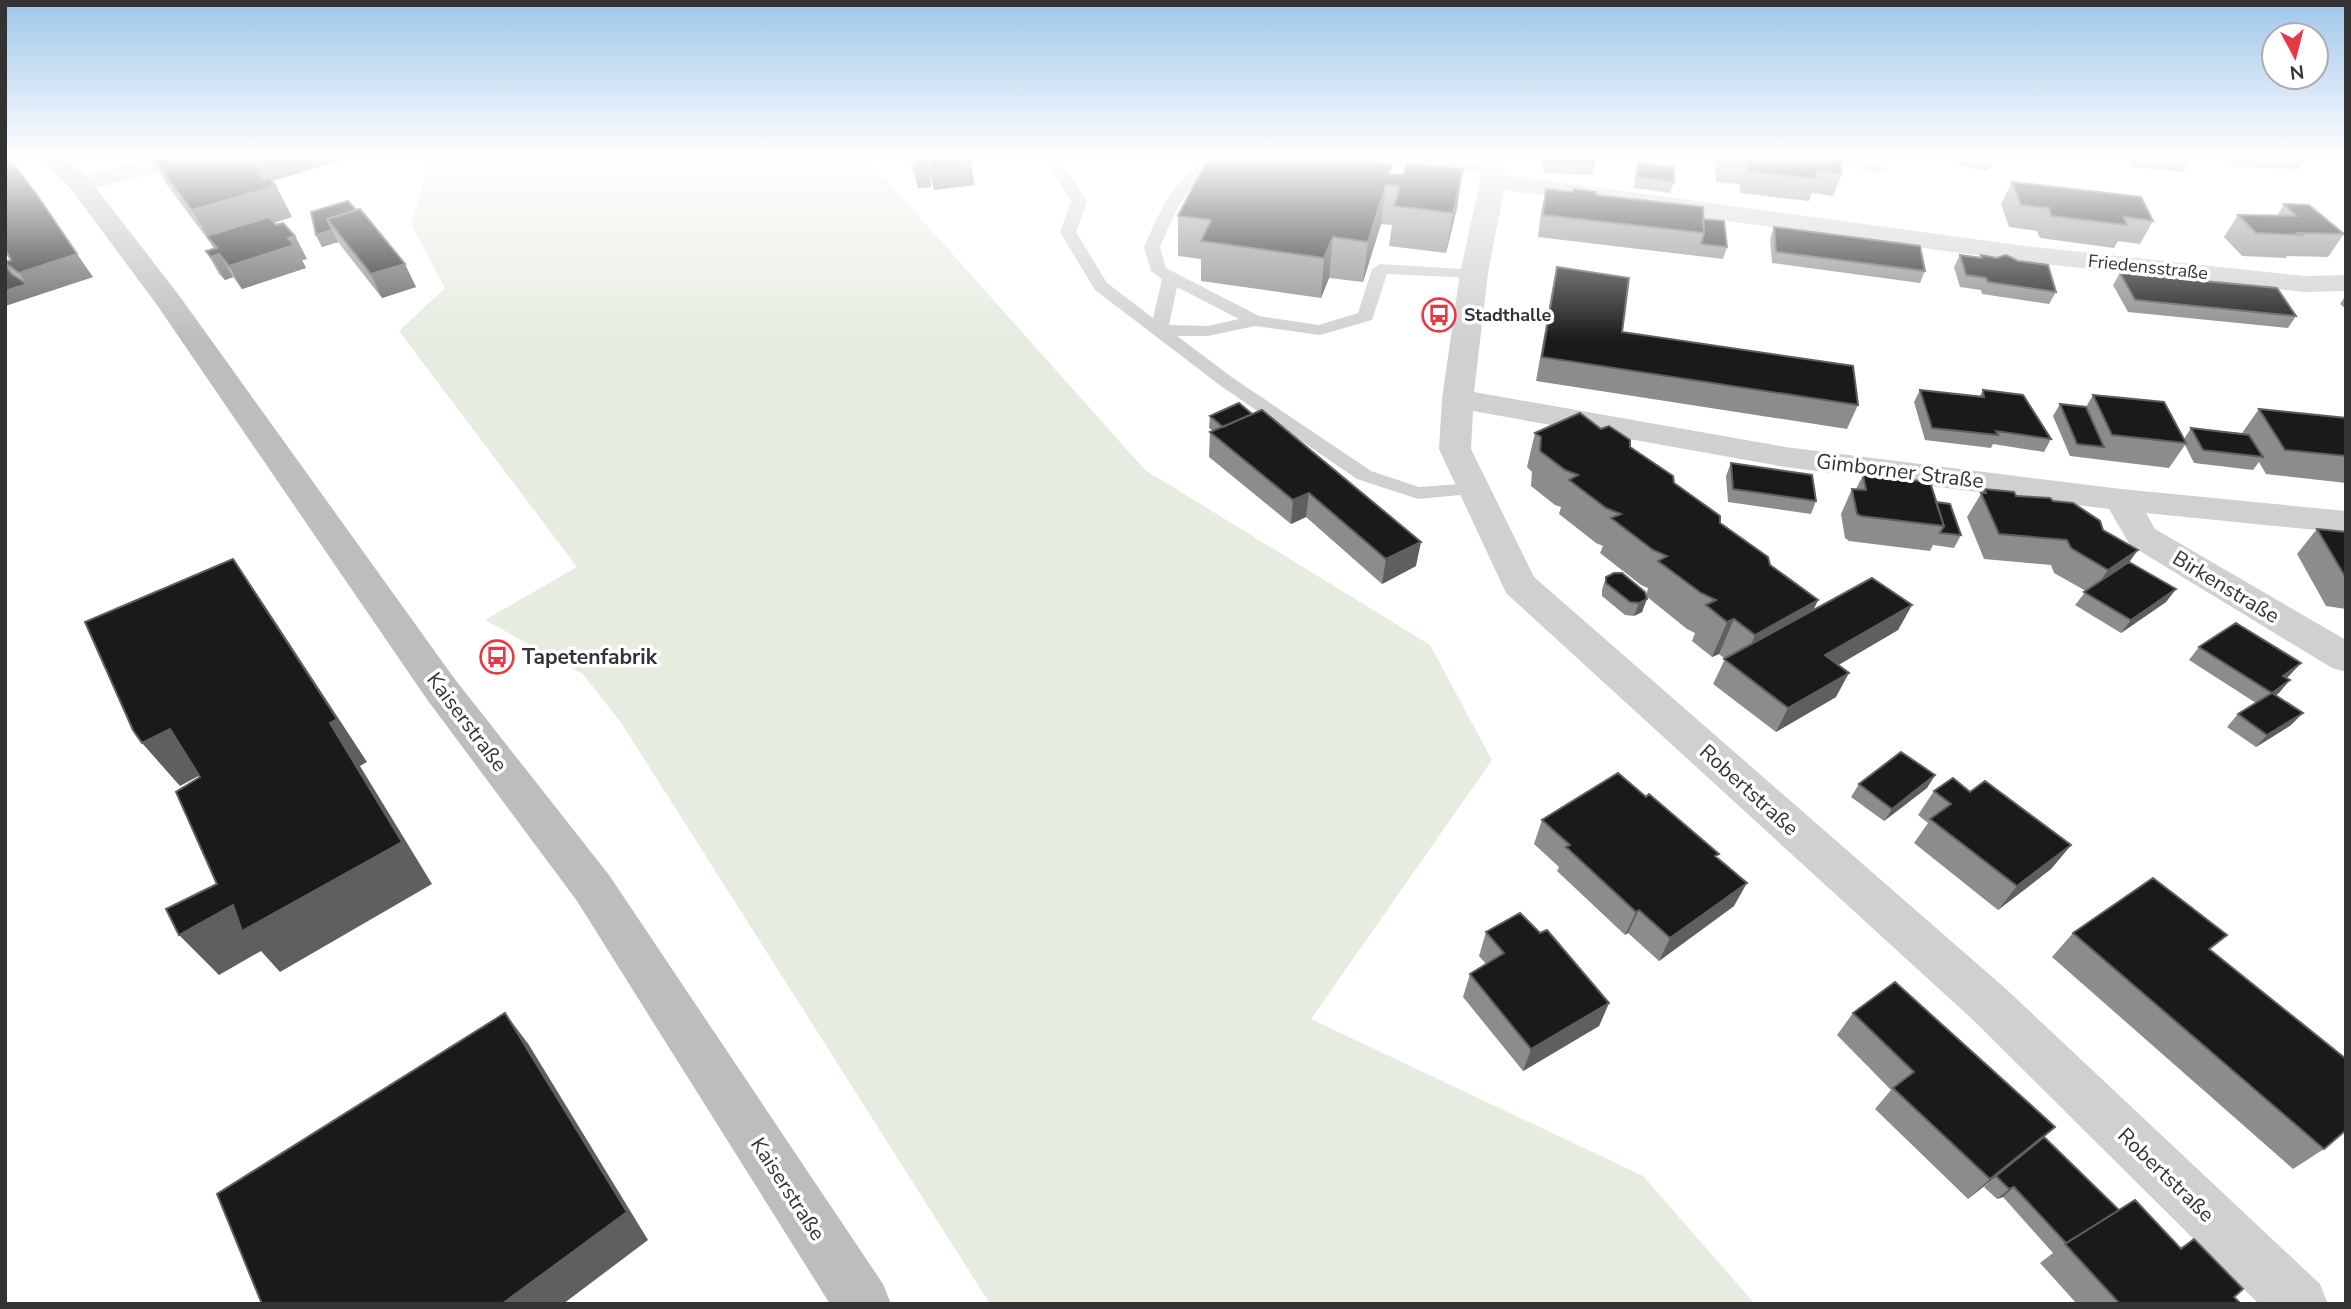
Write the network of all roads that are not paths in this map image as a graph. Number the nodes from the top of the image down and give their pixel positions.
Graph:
1 (106, 218) edge
2 (1073, 218) edge
3 (1166, 218) edge
4 (1484, 218) edge
5 (1800, 218) edge
6 (1474, 273) junction
7 (1171, 277) junction
8 (2346, 283) edge
9 (1255, 321) junction
10 (1158, 330) junction
11 (1458, 399) junction
12 (1474, 488) junction
13 (2121, 500) junction
14 (2346, 522) edge
15 (2346, 658) edge
16 (863, 1304) edge
17 (2300, 1304) edge

1 - 16 street, Kaiserstraße
2 - 10 lane
3 - 7 lane
4 - 6 street, Robertstraße
5 - 8 street, Friedensstraße
6 - 9 lane
6 - 11 street, Robertstraße
7 - 9 lane
7 - 10 lane
9 - 10 lane
10 - 12 lane
11 - 12 street, Robertstraße
11 - 13 street, Gimborner Straße
12 - 17 street, Robertstraße
13 - 14 street, Gimborner Straße
13 - 15 street, Birkenstraße

